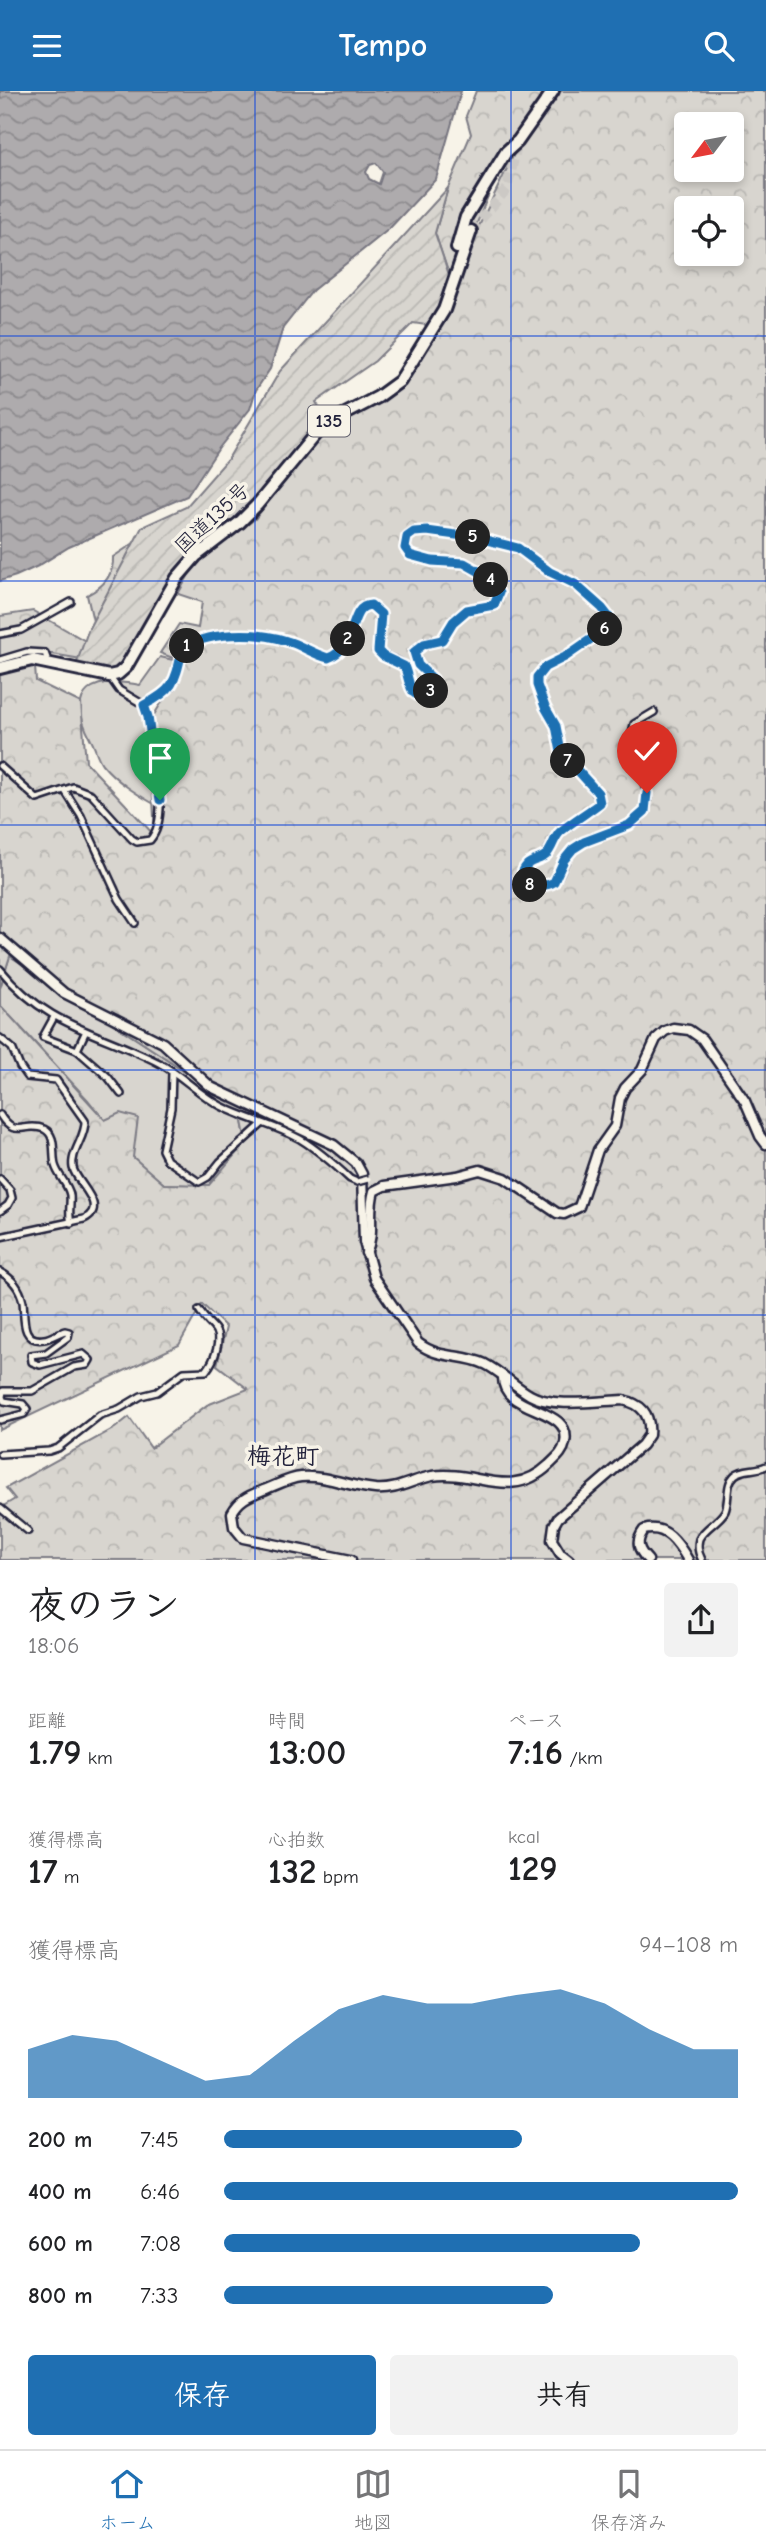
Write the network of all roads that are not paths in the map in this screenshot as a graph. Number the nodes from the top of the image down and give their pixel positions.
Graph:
1 (553, 91) edge
2 (471, 231) tunnel mouth
3 (452, 286) junction
4 (71, 601) dead end
5 (0, 634) edge
6 (0, 660) edge
7 (48, 661) junction
8 (0, 668) edge
9 (109, 676) junction
10 (144, 705) junction
11 (653, 712) dead end
12 (0, 766) edge
13 (65, 791) junction
14 (135, 923) dead end
15 (0, 938) edge
16 (0, 970) edge
17 (54, 1017) junction
18 (85, 1033) junction
19 (0, 1038) edge
20 (77, 1050) junction
21 (172, 1071) junction
22 (121, 1094) dead end
23 (0, 1115) edge
24 (262, 1123) junction
25 (766, 1145) edge
26 (0, 1179) edge
27 (368, 1179) dead end
28 (0, 1211) edge
29 (71, 1223) junction
30 (0, 1237) edge
31 (366, 1254) junction
32 (0, 1272) edge
33 (199, 1310) dead end
34 (503, 1376) junction
35 (0, 1420) edge
36 (0, 1454) edge
37 (766, 1466) edge
38 (0, 1508) edge
39 (28, 1531) dead end
40 (351, 1560) edge
41 (569, 1560) edge
42 (648, 1560) edge
43 (688, 1560) edge
44 (702, 1560) edge

1 - 3 highway, 国道135号 / 135
2 - 3 highway, 国道135号 / 135
3 - 9 highway, 国道135号 / 135
4 - 5 street
6 - 7 street
7 - 8 highway
7 - 9 highway
9 - 10 street
10 - 11 street
10 - 13 street
12 - 13 street
13 - 14 street
15 - 31 street
16 - 17 street
17 - 18 street
17 - 20 street
18 - 20 street
18 - 21 street
19 - 29 street
20 - 22 street
21 - 24 street
21 - 24 street
23 - 29 street
24 - 27 street, bridge
25 - 31 street
26 - 28 street
29 - 30 street
31 - 34 street
32 - 35 street
33 - 36 street
34 - 40 street
34 - 41 street
37 - 44 street
38 - 39 street
42 - 43 street

